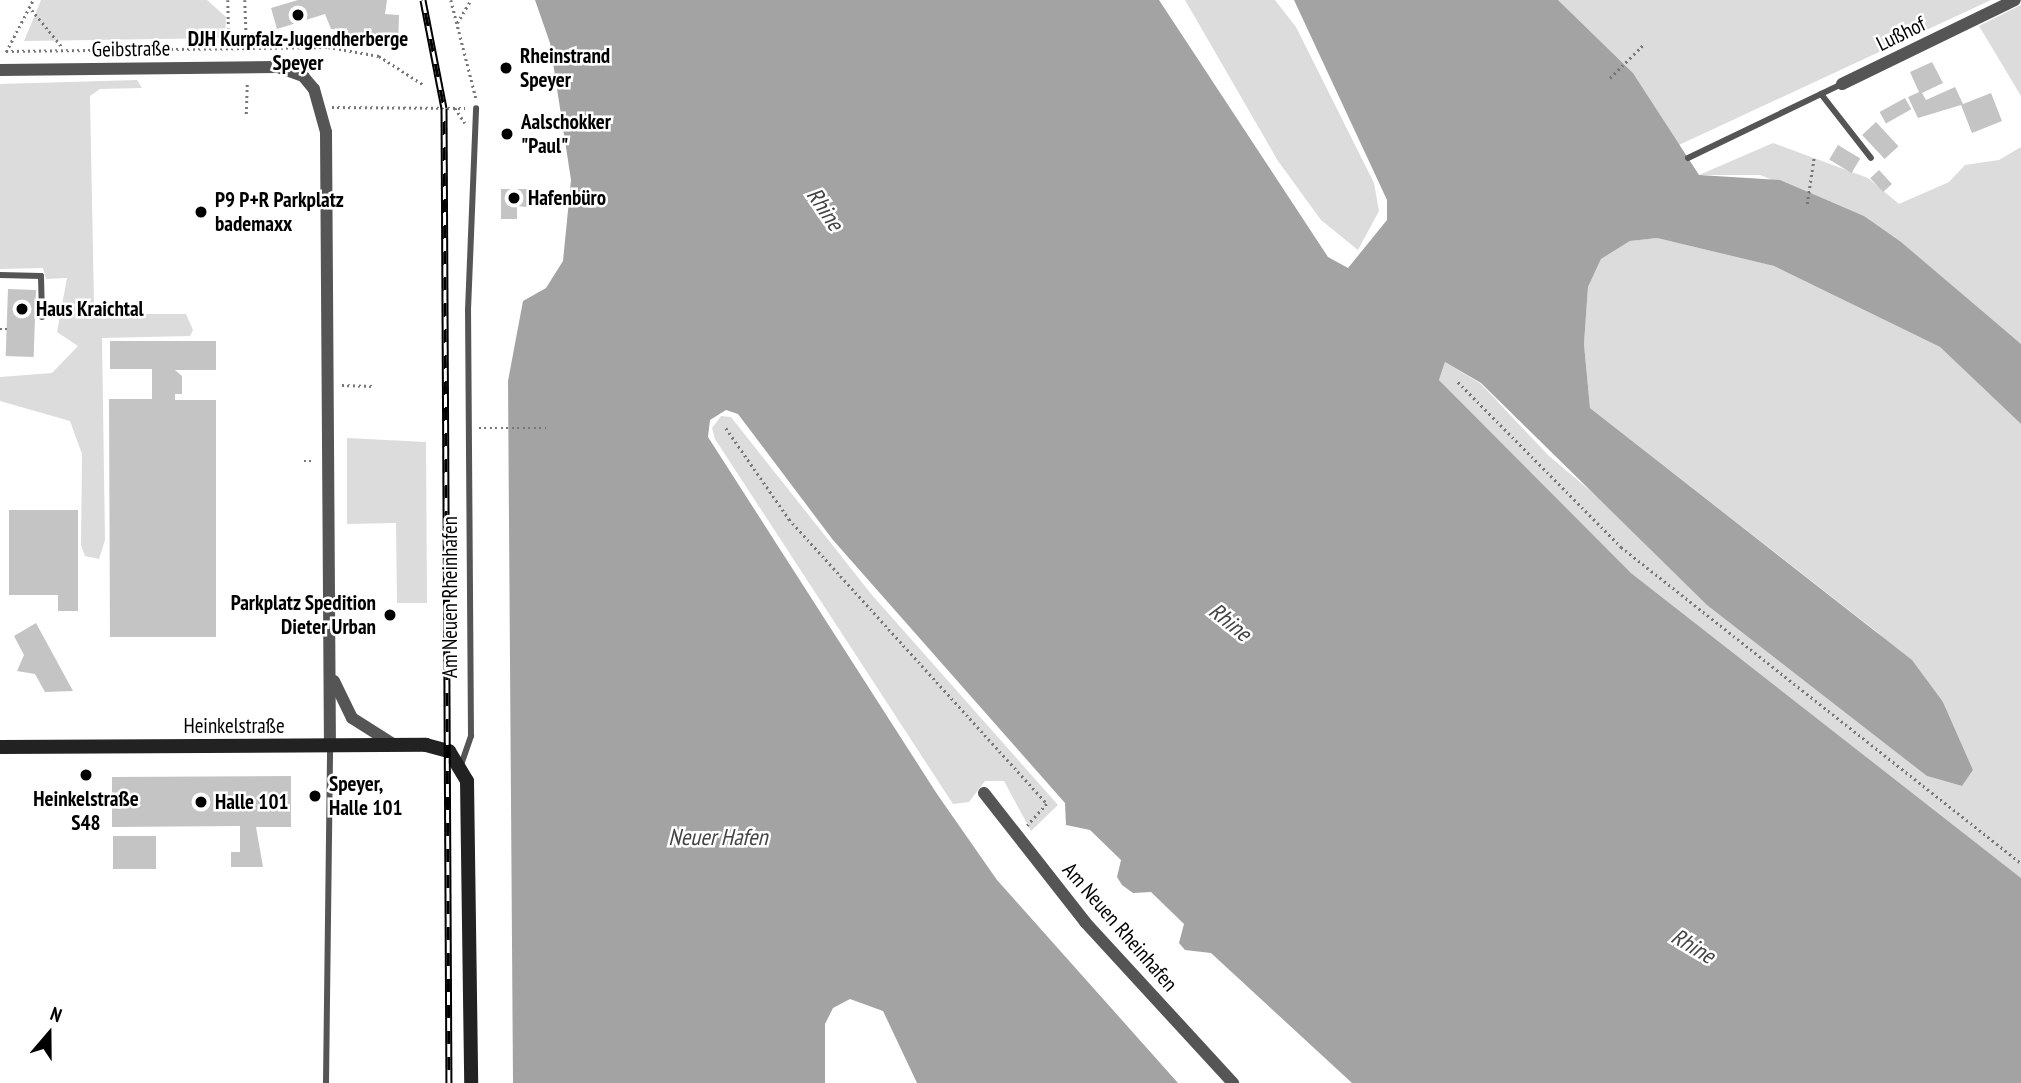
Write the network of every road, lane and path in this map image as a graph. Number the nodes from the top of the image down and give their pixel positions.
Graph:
1 (33, 0) edge
2 (228, 0) edge
3 (245, 0) edge
4 (451, 0) edge
5 (471, 0) edge
6 (2015, 0) edge
7 (32, 10) junction
8 (457, 23) junction
9 (229, 44) junction
10 (246, 44) junction
11 (1644, 44) dead end
12 (64, 49) junction
13 (6, 51) junction
14 (247, 60) junction
15 (1, 64) edge
16 (1610, 78) dead end
17 (1842, 84) joint
18 (425, 85) dead end
19 (1821, 94) junction
20 (322, 107) junction
21 (476, 108) junction
22 (246, 114) dead end
23 (1814, 157) dead end
24 (1688, 158) dead end
25 (1871, 158) dead end
26 (1807, 204) dead end
27 (0, 275) edge
28 (42, 317) dead end
29 (0, 329) edge
30 (8, 329) dead end
31 (1458, 382) dead end
32 (328, 385) junction
33 (373, 386) dead end
34 (482, 428) dead end
35 (546, 428) dead end
36 (726, 428) dead end
37 (331, 675) junction
38 (398, 746) junction
39 (0, 747) edge
40 (330, 747) junction
41 (461, 765) junction
42 (984, 793) dead end
43 (1017, 837) junction
44 (2021, 863) edge
45 (326, 1083) edge
46 (471, 1083) edge
47 (1233, 1083) edge

1 - 7 path
2 - 9 path
3 - 10 path
4 - 8 path
5 - 8 path
6 - 17 street, Lußhof
7 - 12 path
7 - 13 path
8 - 21 path
9 - 10 path
9 - 12 path
10 - 14 path
10 - 18 path
11 - 16 path
12 - 13 path
13 - 15 path
14 - 15 street, Geibstraße
14 - 20 street, Geibstraße
14 - 22 path
17 - 19 lane
19 - 24 lane
19 - 25 lane
20 - 21 path
20 - 32 street
21 - 41 lane, Am Neuen Rheinhafen
23 - 26 path
27 - 28 lane
29 - 30 path
31 - 44 path
32 - 33 path
32 - 37 street
34 - 35 path
36 - 43 path
37 - 38 street
37 - 40 street
38 - 40 street, Heinkelstraße
38 - 41 street, Heinkelstraße
39 - 40 street, Heinkelstraße
40 - 45 lane
41 - 46 street, Am Neuen Rheinhafen
42 - 43 street, Am Neuen Rheinhafen
43 - 47 street, Am Neuen Rheinhafen

